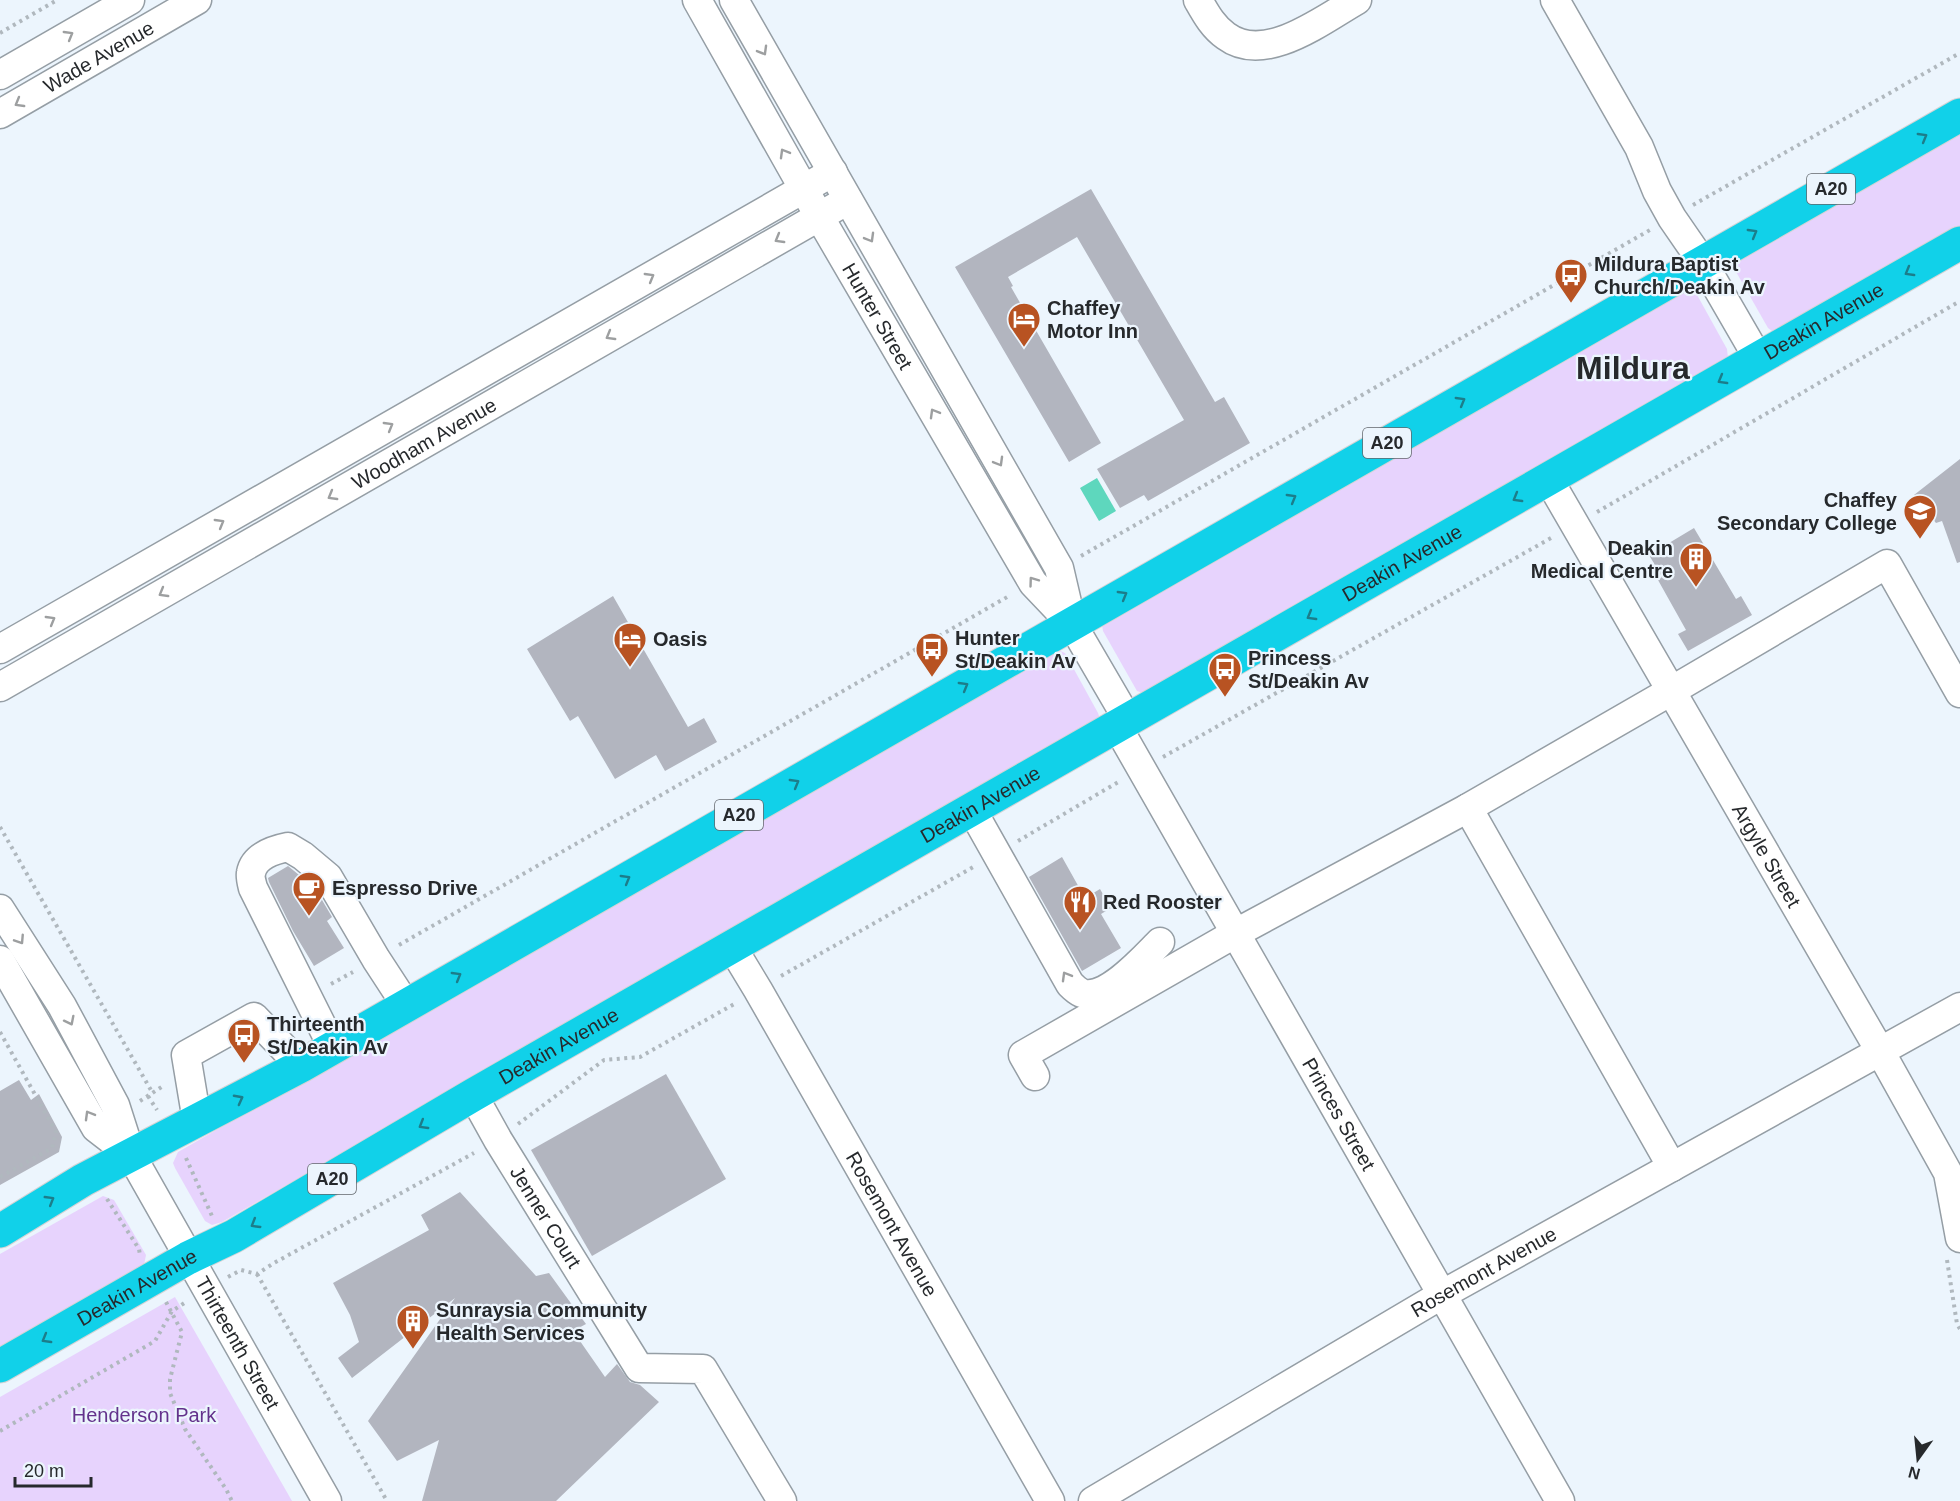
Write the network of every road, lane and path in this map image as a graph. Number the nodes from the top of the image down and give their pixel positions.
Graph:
1 (57, 0) edge
2 (130, 0) edge
3 (197, 0) edge
4 (697, 0) edge
5 (734, 0) edge
6 (1198, 0) edge
7 (1357, 0) edge
8 (1555, 0) edge
9 (0, 33) edge
10 (1960, 53) edge
11 (0, 75) edge
12 (0, 114) edge
13 (1960, 115) edge
14 (833, 172) junction
15 (805, 189) junction
16 (848, 200) junction
17 (1678, 214) junction
18 (819, 216) junction
19 (1960, 243) edge
20 (1703, 262) junction
21 (1960, 301) edge
22 (1758, 358) junction
23 (1549, 480) junction
24 (1576, 523) junction
25 (1059, 568) junction
26 (1033, 583) junction
27 (1072, 624) junction
28 (0, 649) edge
29 (0, 687) edge
30 (1671, 691) junction
31 (1960, 693) edge
32 (1122, 723) junction
33 (1141, 769) junction
34 (1468, 808) junction
35 (972, 810) junction
36 (0, 827) edge
37 (996, 853) junction
38 (0, 909) edge
39 (1236, 933) junction
40 (1160, 942) dead end
41 (732, 947) junction
42 (376, 959) junction
43 (0, 960) edge
44 (40, 971) junction
45 (7, 990) edge
46 (758, 990) junction
47 (307, 998) junction
48 (406, 1005) junction
49 (1960, 1007) edge
50 (0, 1032) edge
51 (333, 1048) junction
52 (1880, 1051) junction
53 (301, 1066) junction
54 (188, 1067) junction
55 (1035, 1076) dead end
56 (150, 1094) junction
57 (473, 1095) junction
58 (120, 1116) junction
59 (184, 1127) junction
60 (498, 1140) junction
61 (131, 1155) junction
62 (1672, 1167) junction
63 (92, 1175) junction
64 (0, 1177) edge
65 (0, 1231) edge
66 (1960, 1238) edge
67 (225, 1242) junction
68 (188, 1258) junction
69 (242, 1269) junction
70 (257, 1274) junction
71 (151, 1280) junction
72 (206, 1290) junction
73 (1443, 1294) junction
74 (172, 1311) junction
75 (0, 1366) edge
76 (0, 1431) edge
77 (232, 1501) edge
78 (327, 1501) edge
79 (387, 1501) edge
80 (782, 1501) edge
81 (1050, 1501) edge
82 (1093, 1501) edge
83 (1560, 1501) edge

1 - 9 path
11 -> 2 street, Wade Avenue
3 -> 12 street, Wade Avenue
15 -> 4 street, Hunter Street
5 -> 14 street, Hunter Street
6 - 7 street
8 - 17 street
10 - 17 path
20 -> 13 highway, A20
14 - 15 street, Woodham Avenue
14 - 16 street, Hunter Street
15 - 18 street, Hunter Street
28 -> 15 street, Woodham Avenue
16 - 18 street, Woodham Avenue
16 -> 25 street, Hunter Street
17 - 20 street
17 - 25 path
26 -> 18 street, Hunter Street
18 -> 29 street, Woodham Avenue
19 -> 22 highway, Deakin Avenue / A20
20 - 22 street
27 -> 20 highway, A20
21 - 24 path
22 -> 23 highway, Deakin Avenue / A20
23 - 24 street, Argyle Street
23 -> 32 highway, Deakin Avenue / A20
24 - 30 street, Argyle Street
24 - 33 path
25 - 27 street, Hunter Street
26 - 27 street, Hunter Street
26 - 42 path
27 - 32 street, Hunter Street
48 -> 27 highway, A20
30 - 31 street
30 - 34 street
30 - 52 street, Argyle Street
32 - 33 street, Princes Street
32 - 35 highway, Deakin Avenue / A20
33 - 37 path
33 - 39 street, Princes Street
34 - 39 street
34 - 62 street
35 - 37 street
35 - 41 highway, Deakin Avenue / A20
36 - 56 path
40 -> 37 street
37 - 46 path
38 -> 44 street, Thirteenth Street
39 - 55 street
39 - 73 street, Princes Street
41 - 46 street, Rosemont Avenue
41 - 57 highway, Deakin Avenue / A20
42 - 47 path
42 - 47 street
42 - 48 street
43 - 45 street, Thirteenth Street
44 - 45 street
44 -> 58 street, Thirteenth Street
61 -> 45 street, Thirteenth Street
46 - 60 path
46 - 81 street, Rosemont Avenue
47 - 51 street
48 - 51 highway, A20
49 - 52 street, Rosemont Avenue
50 - 64 path
51 - 53 highway, A20
52 - 62 street, Rosemont Avenue
52 - 66 street, Argyle Street
53 - 54 street
59 -> 53 highway, A20
54 - 56 path
54 - 59 street
56 - 58 path
56 - 59 path
57 - 60 street, Jenner Court
57 -> 67 highway, Deakin Avenue / A20
58 - 61 street, Thirteenth Street
59 - 61 highway, A20
59 - 67 path
60 - 70 path
60 - 80 street, Jenner Court
61 - 63 highway, A20
61 - 68 street, Thirteenth Street
62 - 73 street, Rosemont Avenue
65 -> 63 highway, A20
63 - 71 path
67 - 68 highway, Deakin Avenue / A20
67 - 69 path
68 - 71 highway, Deakin Avenue / A20
68 - 72 street, Thirteenth Street
69 - 70 path
69 - 72 path
70 - 79 path
71 - 74 path
71 -> 75 highway, Deakin Avenue / A20
72 - 74 path
72 - 78 street, Thirteenth Street
73 - 82 street, Rosemont Avenue
73 - 83 street, Princes Street
74 - 76 path
74 - 77 path

